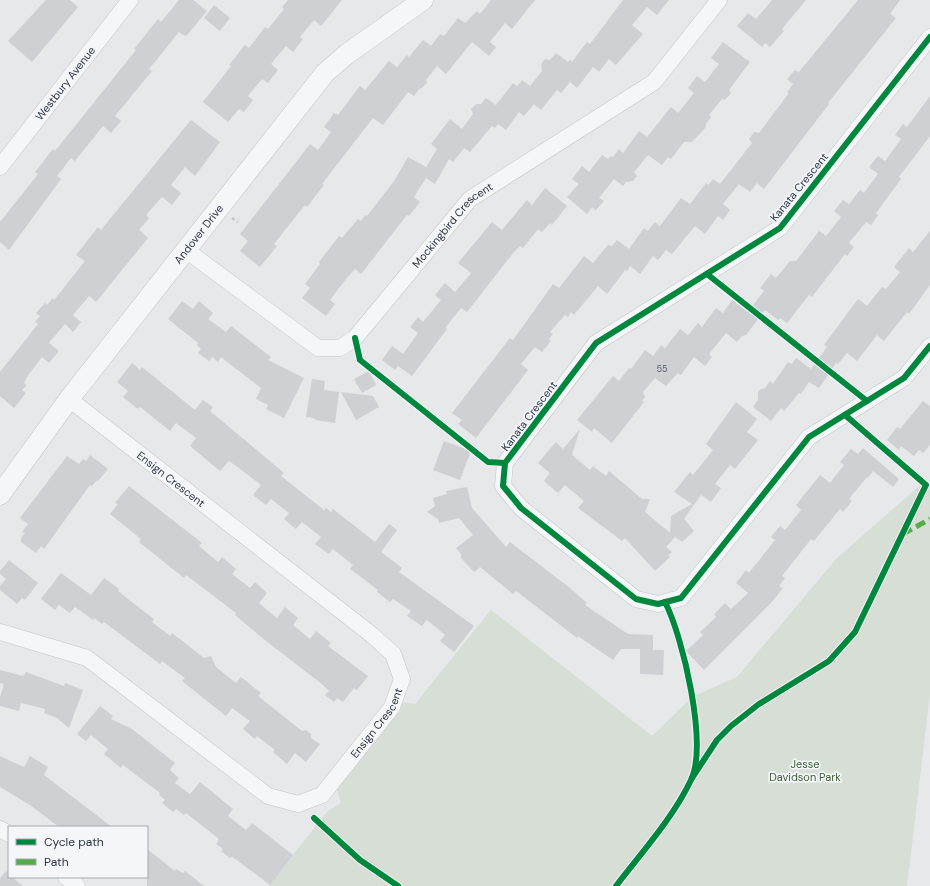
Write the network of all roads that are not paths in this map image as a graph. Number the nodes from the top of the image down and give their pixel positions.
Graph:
1 (130, 0) edge
2 (423, 0) edge
3 (719, 0) edge
4 (930, 37) edge
5 (1, 164) edge
6 (186, 250) junction
7 (930, 346) edge
8 (69, 399) junction
9 (0, 495) edge
10 (0, 632) edge
11 (67, 878) edge
12 (77, 886) edge

1 - 5 street, Westbury Avenue
2 - 6 street, Andover Drive
3 - 6 street, Mockingbird Crescent
4 - 7 street, Kanata Crescent
6 - 8 street, Andover Drive
8 - 9 street, Andover Drive
8 - 10 street, Ensign Crescent
11 - 12 street

